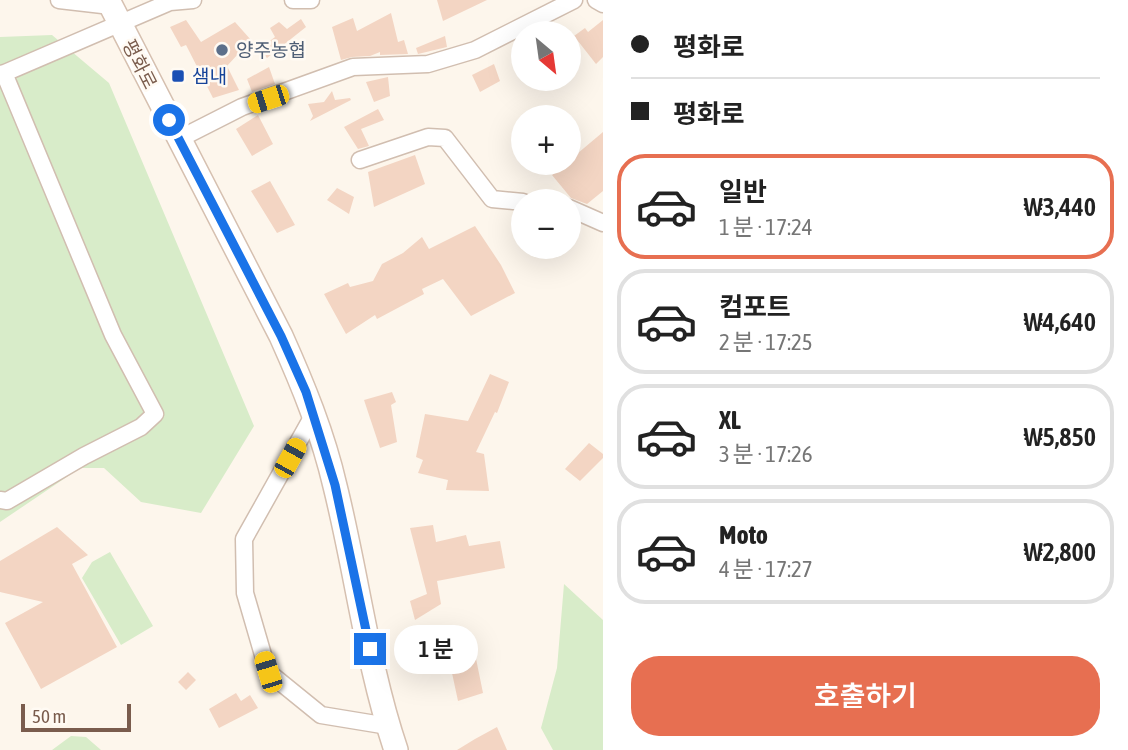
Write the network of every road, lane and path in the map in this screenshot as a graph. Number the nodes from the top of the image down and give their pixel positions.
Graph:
1 (59, 0) edge
2 (193, 0) edge
3 (293, 0) edge
4 (311, 0) edge
5 (574, 0) edge
6 (596, 0) edge
7 (603, 5) edge
8 (113, 10) edge
9 (2, 74) edge
10 (178, 139) junction
11 (360, 160) dead end
12 (511, 201) edge
13 (581, 213) edge
14 (603, 223) edge
15 (314, 414) junction
16 (0, 500) edge
17 (388, 726) junction
18 (396, 750) edge

1 - 8 street
2 - 8 street
3 - 4 street
5 - 10 street
6 - 7 street
8 - 9 street
8 - 10 main road, 평화로
9 - 16 street
10 - 15 main road, 평화로
11 - 12 street
13 - 14 street
15 - 17 main road, 평화로
15 - 17 street
17 - 18 main road, 평화로

